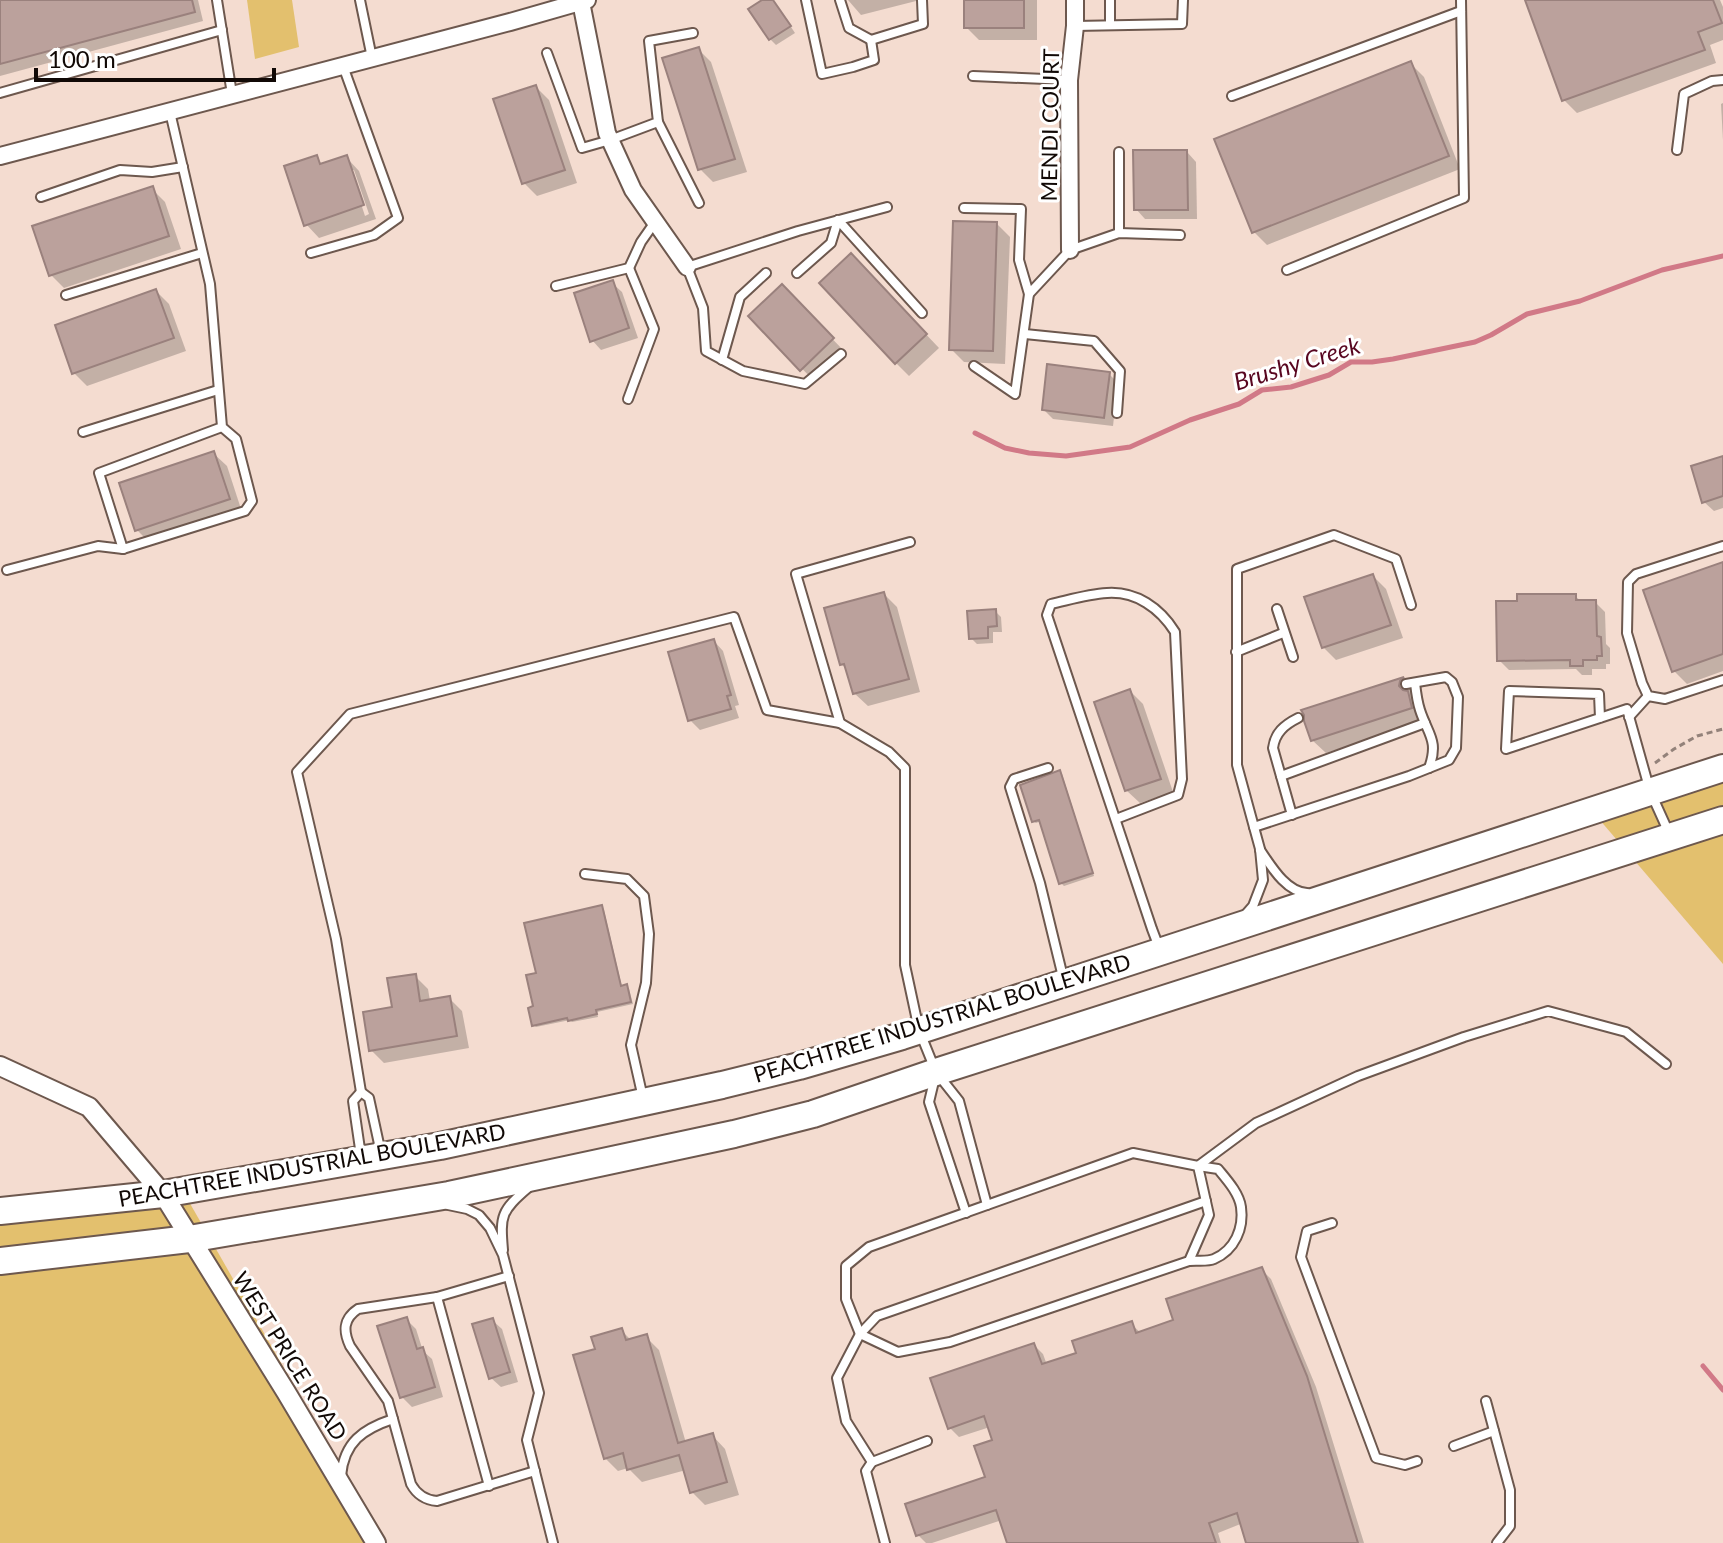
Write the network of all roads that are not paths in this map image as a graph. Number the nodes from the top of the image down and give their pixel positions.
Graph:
1 (217, 0) edge
2 (360, 0) edge
3 (806, 0) edge
4 (840, 0) edge
5 (922, 0) edge
6 (1075, 0) edge
7 (1110, 0) edge
8 (1183, 0) edge
9 (1461, 0) edge
10 (583, 1) edge
11 (1461, 11) junction
12 (1110, 24) junction
13 (1075, 26) junction
14 (222, 30) junction
15 (693, 33) dead end
16 (871, 40) junction
17 (547, 53) dead end
18 (372, 58) junction
19 (343, 66) junction
20 (973, 76) dead end
21 (1069, 80) junction
22 (1723, 80) edge
23 (0, 93) edge
24 (232, 94) junction
25 (1232, 96) dead end
26 (170, 112) junction
27 (658, 122) junction
28 (610, 140) junction
29 (1677, 150) dead end
30 (1119, 152) dead end
31 (0, 156) edge
32 (183, 167) junction
33 (41, 197) dead end
34 (699, 203) dead end
35 (887, 207) dead end
36 (964, 208) dead end
37 (838, 220) junction
38 (655, 222) junction
39 (1119, 233) junction
40 (1180, 235) dead end
41 (1070, 250) junction
42 (202, 253) junction
43 (311, 253) dead end
44 (687, 267) junction
45 (629, 268) junction
46 (1287, 270) dead end
47 (766, 273) dead end
48 (797, 273) dead end
49 (556, 286) dead end
50 (1029, 294) junction
51 (66, 295) dead end
52 (922, 313) dead end
53 (1025, 334) junction
54 (841, 354) dead end
55 (722, 360) junction
56 (974, 366) dead end
57 (218, 390) junction
58 (628, 399) dead end
59 (1117, 413) dead end
60 (222, 427) junction
61 (83, 432) dead end
62 (910, 542) dead end
63 (1723, 546) edge
64 (123, 549) junction
65 (7, 570) dead end
66 (1411, 605) dead end
67 (1277, 609) dead end
68 (1283, 633) junction
69 (1236, 652) junction
70 (1293, 657) dead end
71 (1723, 680) edge
72 (1648, 696) junction
73 (1629, 717) junction
74 (1298, 718) dead end
75 (1600, 718) junction
76 (840, 723) junction
77 (1425, 723) junction
78 (1048, 768) dead end
79 (1429, 768) junction
80 (1723, 768) edge
81 (1281, 776) junction
82 (1650, 791) junction
83 (1292, 815) junction
84 (1116, 819) junction
85 (1723, 820) edge
86 (1254, 827) junction
87 (1671, 837) junction
88 (1260, 849) junction
89 (585, 874) dead end
90 (1333, 894) junction
91 (1234, 926) junction
92 (1160, 951) junction
93 (1065, 982) junction
94 (919, 1030) junction
95 (1666, 1064) dead end
96 (0, 1066) edge
97 (936, 1072) junction
98 (361, 1092) junction
99 (644, 1102) junction
100 (371, 1158) junction
101 (1198, 1166) junction
102 (541, 1176) junction
103 (163, 1194) junction
104 (420, 1200) junction
105 (1206, 1201) junction
106 (987, 1205) junction
107 (0, 1211) edge
108 (966, 1213) junction
109 (1332, 1223) dead end
110 (189, 1239) junction
111 (503, 1255) junction
112 (0, 1261) edge
113 (1189, 1261) junction
114 (509, 1276) junction
115 (437, 1297) junction
116 (860, 1334) junction
117 (1486, 1401) dead end
118 (393, 1419) junction
119 (1494, 1431) junction
120 (927, 1441) dead end
121 (1454, 1446) dead end
122 (1417, 1461) dead end
123 (872, 1462) junction
124 (535, 1471) junction
125 (341, 1485) junction
126 (489, 1486) junction
127 (376, 1543) edge
128 (553, 1543) edge
129 (885, 1543) edge
130 (1497, 1543) edge

1 - 14 lane
2 - 18 lane
3 - 16 lane
4 - 16 lane
5 - 16 lane
6 - 13 street, MENDI COURT
7 - 12 lane
8 - 12 lane
9 - 11 lane
10 - 18 street
10 - 28 street
11 - 25 lane
11 - 46 lane
12 - 13 lane
13 - 21 street, MENDI COURT
14 - 23 lane
14 - 24 lane
15 - 27 lane
17 - 28 lane
18 - 19 street
19 - 24 street
19 - 43 lane
20 - 21 lane
21 - 41 street, MENDI COURT
22 - 29 lane
24 - 26 street
26 - 31 street
26 - 32 lane
27 - 28 lane
27 - 34 lane
28 - 38 street
30 - 39 lane
32 - 33 lane
32 - 42 lane
35 - 37 lane
36 - 50 lane
37 - 44 lane
37 - 48 lane
37 - 52 lane
38 - 44 street
38 - 45 lane
39 - 40 lane
39 - 41 lane
41 - 50 lane
42 - 51 lane
42 - 57 lane
44 - 55 lane
45 - 49 lane
45 - 58 lane
47 - 55 lane
50 - 53 lane
53 - 56 lane
53 - 59 lane
54 - 55 lane
57 - 60 lane
57 - 61 lane
60 - 64 lane
60 - 64 lane
62 - 76 lane
63 - 72 lane
64 - 65 lane
66 - 69 lane
67 - 68 lane
68 - 69 lane
68 - 70 lane
69 - 86 lane
71 - 72 lane
72 - 73 lane
73 - 75 lane
73 - 82 lane
74 - 81 lane
75 - 75 lane
76 - 94 lane
76 - 98 lane
77 - 79 lane
77 - 79 lane
77 - 81 lane
78 - 93 lane
79 - 83 lane
80 - 82 highway, PEACHTREE INDUSTRIAL BOULEVARD
81 - 83 lane
82 - 87 lane
82 - 90 highway, PEACHTREE INDUSTRIAL BOULEVARD
83 - 86 lane
84 - 84 lane
84 - 92 lane
85 - 87 highway
86 - 88 lane
87 - 97 highway
88 - 90 lane
88 - 91 lane
89 - 99 lane
90 - 91 highway, PEACHTREE INDUSTRIAL BOULEVARD
91 - 92 highway, PEACHTREE INDUSTRIAL BOULEVARD
92 - 93 highway, PEACHTREE INDUSTRIAL BOULEVARD
93 - 94 highway, PEACHTREE INDUSTRIAL BOULEVARD
94 - 97 lane
94 - 99 highway, PEACHTREE INDUSTRIAL BOULEVARD
95 - 101 lane
96 - 103 street, WEST PRICE ROAD
97 - 102 highway
97 - 106 lane
97 - 108 lane
98 - 100 lane
98 - 100 lane
99 - 100 highway, PEACHTREE INDUSTRIAL BOULEVARD
100 - 103 highway, PEACHTREE INDUSTRIAL BOULEVARD
101 - 105 lane
101 - 106 lane
101 - 113 lane
102 - 104 highway
102 - 111 lane
103 - 107 highway, PEACHTREE INDUSTRIAL BOULEVARD
103 - 110 street, WEST PRICE ROAD
104 - 110 highway
104 - 111 lane
105 - 113 lane
105 - 116 lane
106 - 108 lane
108 - 116 lane
109 - 122 lane
110 - 112 highway
110 - 125 street, WEST PRICE ROAD
111 - 114 lane
113 - 116 lane
114 - 115 lane
114 - 124 lane
115 - 118 lane
115 - 126 lane
116 - 123 lane
117 - 119 lane
118 - 125 lane
118 - 126 lane
119 - 121 lane
119 - 130 lane
120 - 123 lane
123 - 129 lane
124 - 126 lane
124 - 128 lane
125 - 127 street, WEST PRICE ROAD

